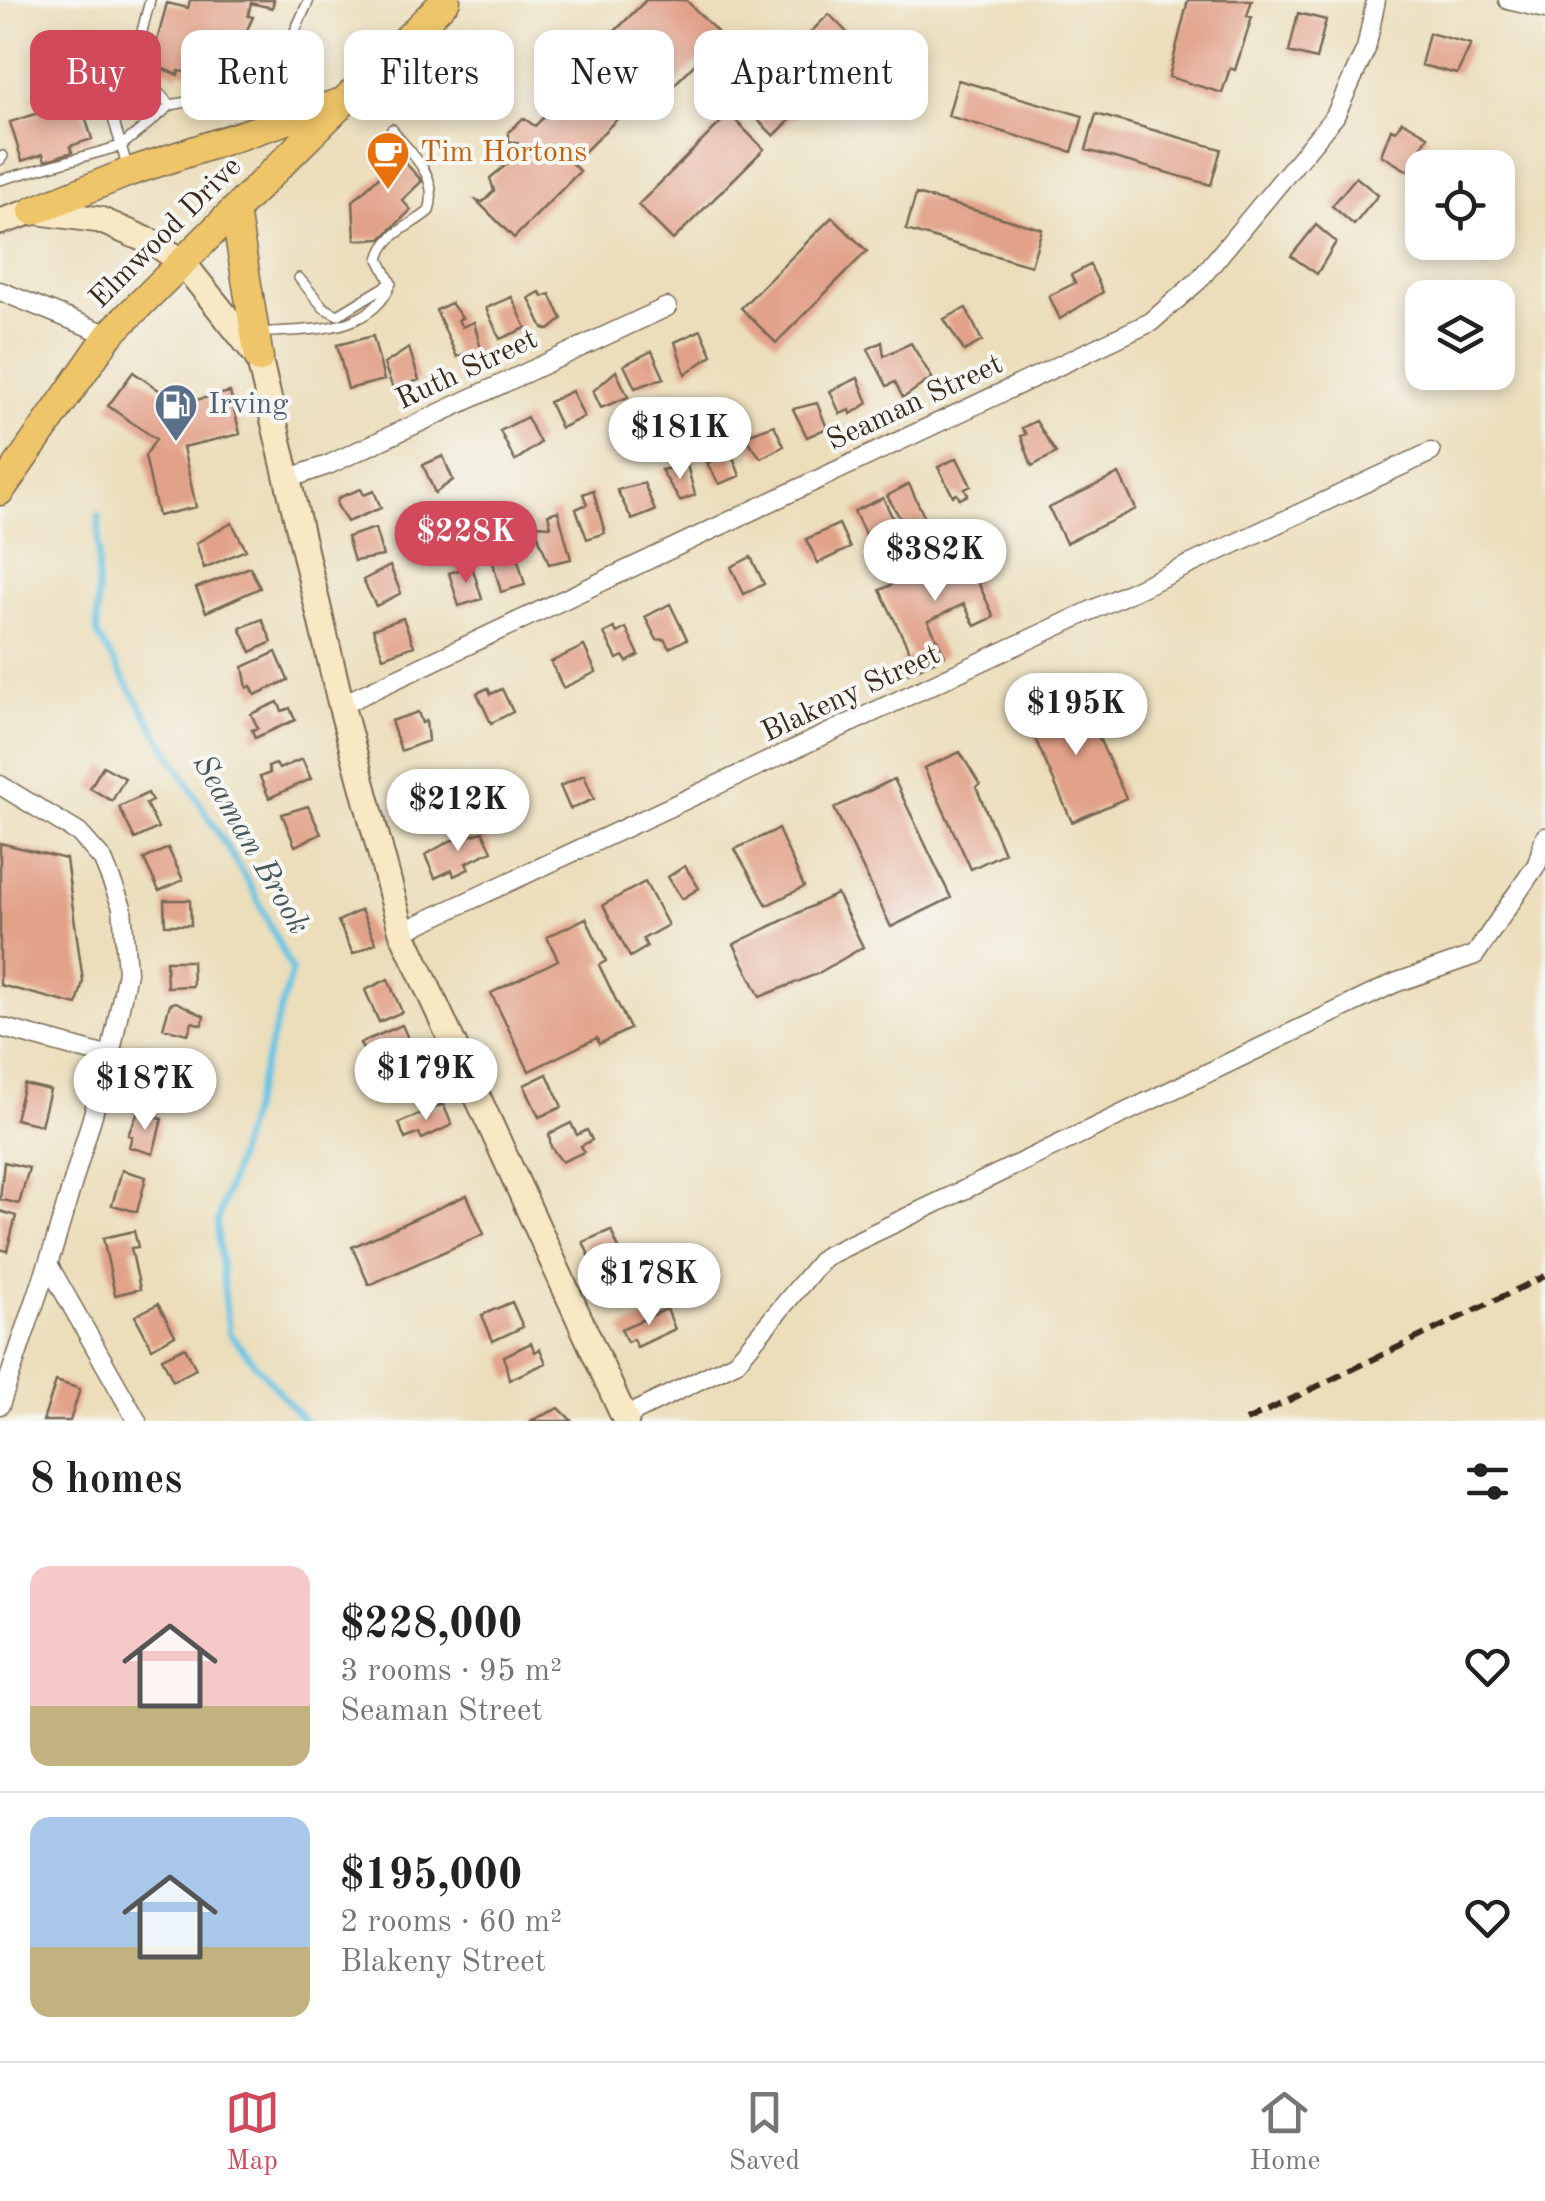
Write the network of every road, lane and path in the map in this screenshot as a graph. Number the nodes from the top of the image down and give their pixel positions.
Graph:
1 (150, 0) edge
2 (309, 0) edge
3 (446, 0) edge
4 (1376, 0) edge
5 (1508, 0) edge
6 (1545, 9) edge
7 (416, 30) edge
8 (344, 101) edge
9 (344, 102) edge
10 (170, 104) junction
11 (114, 120) edge
12 (392, 128) dead end
13 (125, 158) junction
14 (0, 180) edge
15 (33, 211) junction
16 (235, 211) junction
17 (0, 222) edge
18 (184, 263) junction
19 (299, 278) dead end
20 (390, 283) junction
21 (0, 292) edge
22 (667, 307) dead end
23 (109, 335) junction
24 (257, 346) junction
25 (1431, 452) dead end
26 (287, 479) junction
27 (0, 491) edge
28 (341, 705) junction
29 (0, 785) edge
30 (1545, 837) edge
31 (402, 932) junction
32 (0, 1027) edge
33 (110, 1057) junction
34 (48, 1264) junction
35 (0, 1405) edge
36 (625, 1419) edge
37 (137, 1421) edge

1 - 10 lane
2 - 10 lane
3 - 7 main road, Elmwood Drive
4 - 28 street, Seaman Street
5 - 6 street
8 - 13 main road
9 - 16 main road, Elmwood Drive
10 - 13 lane
11 - 13 lane
12 - 20 lane
13 - 14 lane
13 - 15 main road
15 - 17 street
15 - 18 street
16 - 18 main road, Elmwood Drive
16 - 24 main road
18 - 23 main road, Elmwood Drive
18 - 24 street
19 - 20 lane
20 - 24 lane
21 - 23 street
22 - 26 street, Ruth Street
23 - 27 main road, Elmwood Drive
24 - 26 street
25 - 31 street, Blakeny Street
26 - 28 street
28 - 31 street
29 - 33 street
30 - 36 street
31 - 36 street
32 - 33 street
33 - 34 street
34 - 35 street
34 - 37 street

